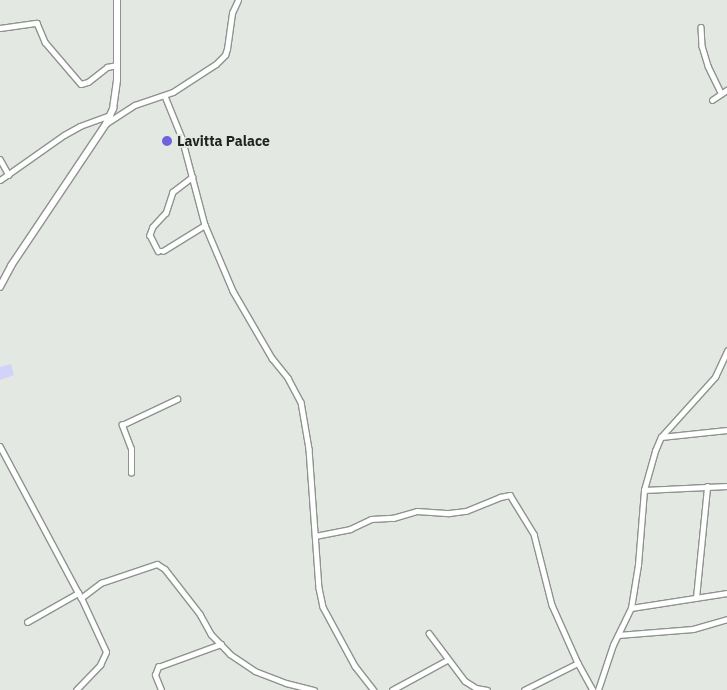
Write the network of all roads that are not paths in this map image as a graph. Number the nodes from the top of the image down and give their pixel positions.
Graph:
1 (117, 0) edge
2 (238, 0) edge
3 (701, 27) dead end
4 (0, 28) edge
5 (117, 65) junction
6 (727, 90) edge
7 (721, 93) junction
8 (165, 96) junction
9 (712, 100) dead end
10 (110, 115) junction
11 (106, 124) junction
12 (0, 159) edge
13 (8, 175) junction
14 (193, 177) junction
15 (0, 180) edge
16 (205, 225) junction
17 (0, 287) edge
18 (727, 351) edge
19 (177, 399) dead end
20 (727, 430) edge
21 (661, 437) junction
22 (0, 446) edge
23 (131, 473) dead end
24 (727, 486) edge
25 (707, 487) junction
26 (644, 490) junction
27 (315, 536) junction
28 (727, 593) edge
29 (79, 596) junction
30 (696, 598) junction
31 (630, 608) junction
32 (727, 619) edge
33 (27, 622) dead end
34 (429, 633) dead end
35 (618, 635) junction
36 (221, 644) junction
37 (448, 660) junction
38 (578, 664) junction
39 (76, 690) edge
40 (161, 690) edge
41 (314, 690) edge
42 (374, 690) edge
43 (392, 690) edge
44 (486, 690) edge
45 (524, 690) edge
46 (593, 690) edge
47 (598, 690) edge

1 - 5 street
2 - 8 street
3 - 7 street
4 - 5 street
5 - 10 street
6 - 7 street
7 - 9 street
8 - 11 street
8 - 14 street
10 - 11 street
10 - 13 street
11 - 17 street
12 - 13 street
13 - 15 street
14 - 16 street
14 - 16 street
16 - 27 street
18 - 21 street
19 - 23 street
20 - 21 street
21 - 26 street
22 - 29 street
24 - 25 street
25 - 26 street
25 - 30 street
26 - 31 street
27 - 38 street
27 - 42 street
28 - 30 street
29 - 33 street
29 - 36 street
29 - 39 street
30 - 31 street
31 - 35 street
32 - 35 street
34 - 37 street
35 - 47 street
36 - 40 street
36 - 41 street
37 - 43 street
37 - 44 street
38 - 45 street
38 - 46 street

